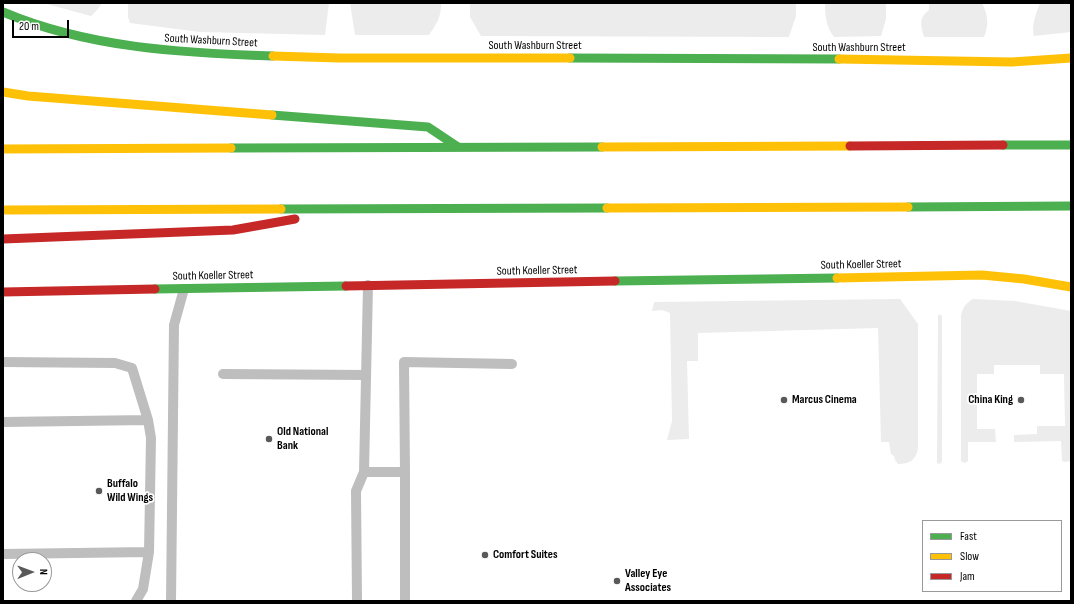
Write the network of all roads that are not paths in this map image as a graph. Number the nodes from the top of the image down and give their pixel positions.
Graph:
1 (3, 12) edge
2 (1071, 58) edge
3 (3, 92) edge
4 (458, 146) junction
5 (1071, 146) edge
6 (3, 149) edge
7 (1071, 206) edge
8 (348, 208) junction
9 (3, 210) edge
10 (3, 239) edge
11 (368, 286) junction
12 (1071, 287) edge
13 (184, 289) junction
14 (3, 292) edge
15 (3, 362) edge
16 (512, 364) dead end
17 (223, 374) dead end
18 (366, 375) junction
19 (148, 420) junction
20 (3, 422) edge
21 (364, 472) junction
22 (405, 472) junction
23 (149, 552) junction
24 (3, 554) edge
25 (136, 601) edge
26 (171, 601) edge
27 (357, 601) edge
28 (405, 601) edge

1 - 2 main road, South Washburn Street
3 - 4 main road
4 - 5 main road
4 - 6 main road
7 - 8 main road
8 - 9 main road
8 - 10 main road
11 - 12 main road, South Koeller Street
11 - 13 main road, South Koeller Street
11 - 18 lane
13 - 14 main road, South Koeller Street
13 - 26 lane
15 - 19 lane
16 - 22 lane
17 - 18 lane
18 - 21 lane
19 - 20 lane
19 - 23 lane
21 - 22 lane
21 - 27 lane
22 - 28 lane
23 - 24 lane
23 - 25 lane

